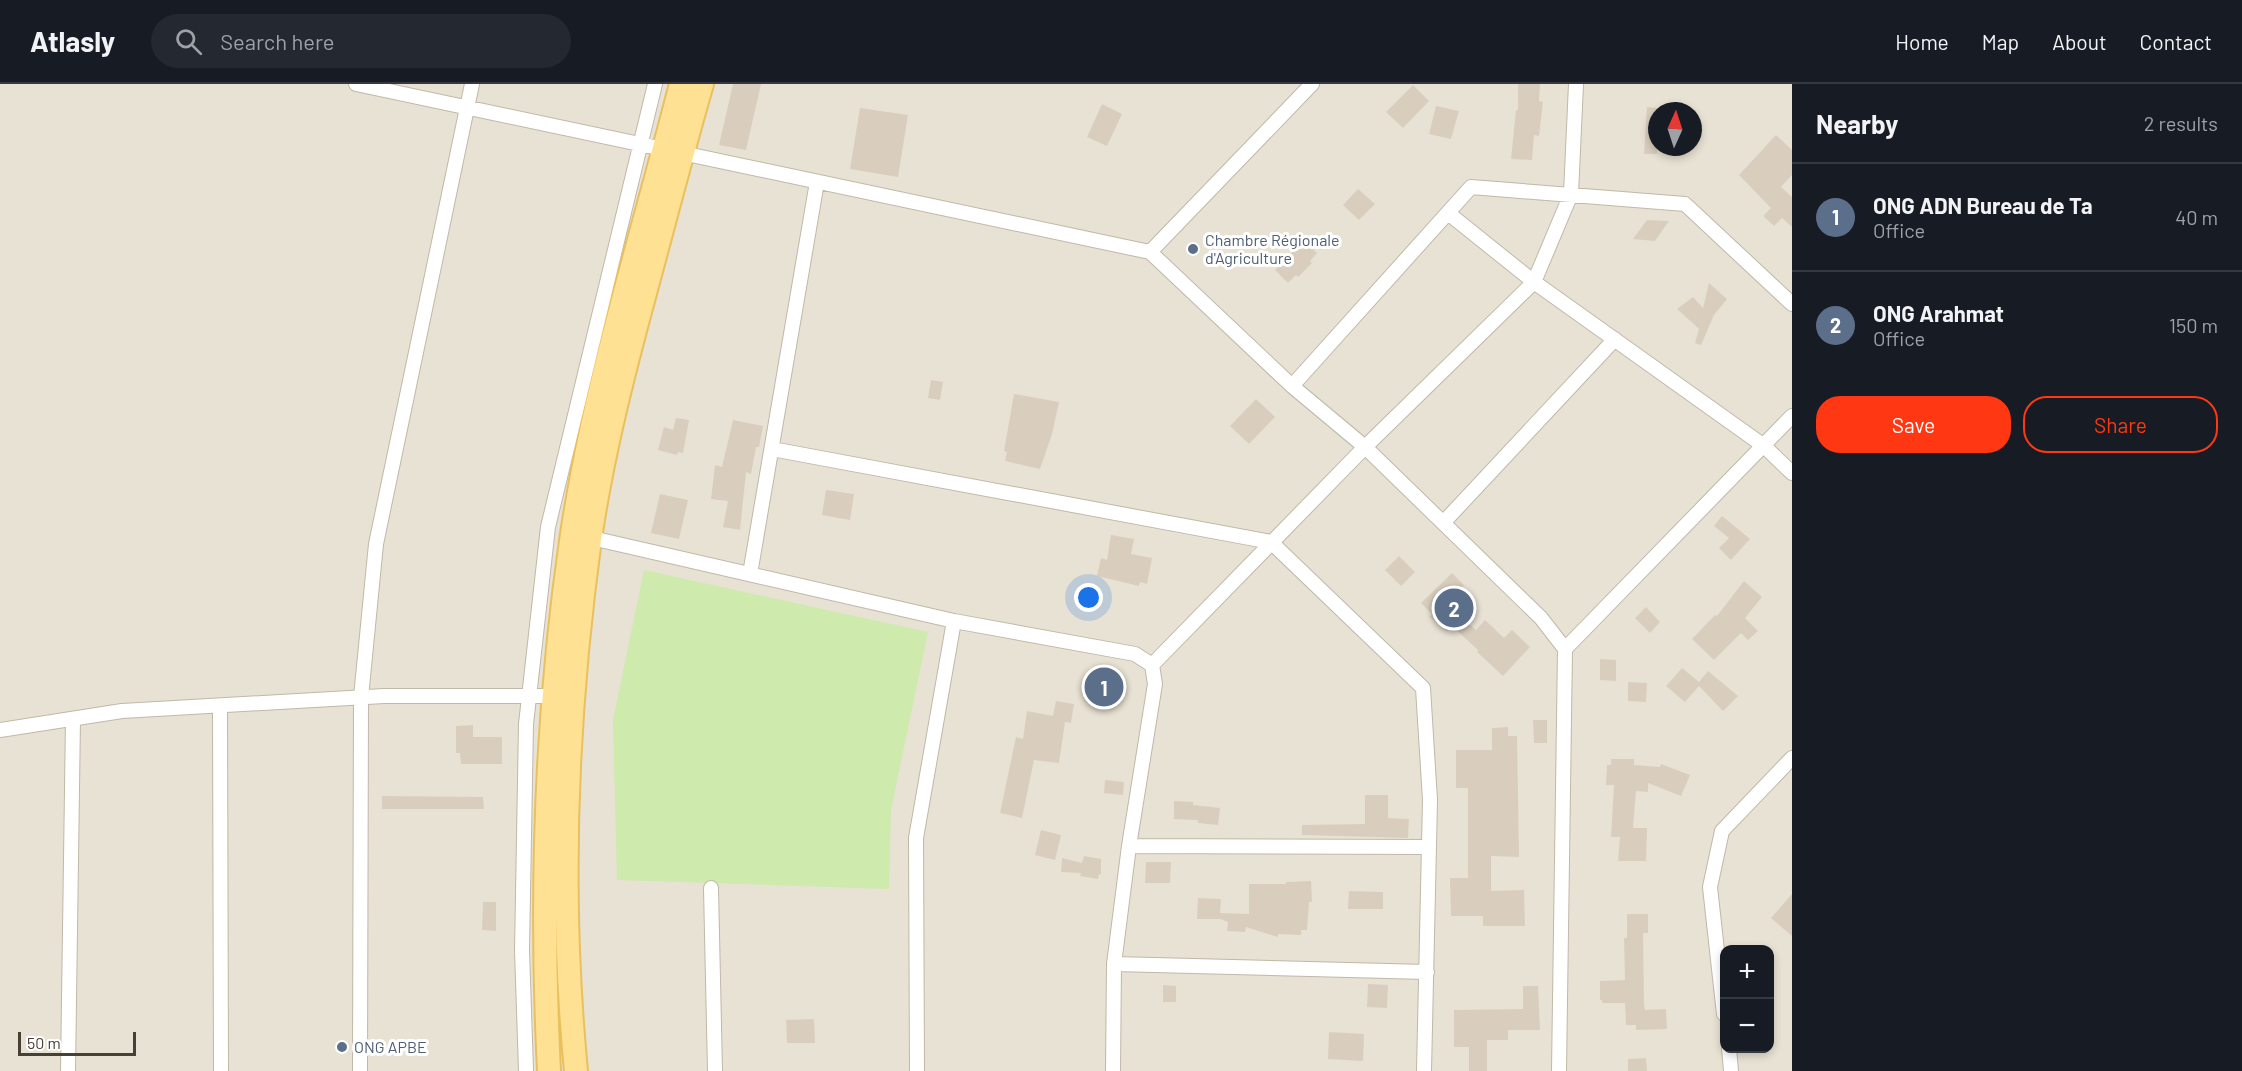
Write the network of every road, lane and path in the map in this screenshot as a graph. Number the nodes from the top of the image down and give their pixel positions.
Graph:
1 (356, 84) edge
2 (472, 84) edge
3 (654, 84) edge
4 (681, 84) edge
5 (702, 84) edge
6 (1312, 84) edge
7 (1576, 84) edge
8 (467, 108) junction
9 (640, 144) junction
10 (673, 152) junction
11 (817, 182) junction
12 (1571, 194) junction
13 (1448, 213) junction
14 (1150, 252) junction
15 (1534, 282) junction
16 (1792, 304) edge
17 (1615, 339) junction
18 (1292, 386) junction
19 (1792, 416) edge
20 (1764, 446) junction
21 (1365, 447) junction
22 (772, 449) junction
23 (1792, 473) edge
24 (1443, 523) junction
25 (581, 535) junction
26 (1271, 543) junction
27 (750, 574) junction
28 (954, 621) junction
29 (1565, 649) junction
30 (1152, 665) junction
31 (529, 696) junction
32 (564, 696) junction
33 (361, 698) junction
34 (220, 706) junction
35 (73, 719) junction
36 (0, 730) edge
37 (1792, 758) edge
38 (558, 824) junction
39 (1129, 846) junction
40 (1428, 847) junction
41 (711, 888) dead end
42 (1114, 964) junction
43 (1427, 972) junction
44 (1723, 999) edge
45 (1729, 1053) edge
46 (68, 1071) edge
47 (221, 1071) edge
48 (360, 1071) edge
49 (526, 1071) edge
50 (549, 1071) edge
51 (576, 1071) edge
52 (715, 1071) edge
53 (917, 1071) edge
54 (1113, 1071) edge
55 (1424, 1071) edge
56 (1559, 1071) edge
57 (1731, 1071) edge

1 - 8 street
2 - 8 street
3 - 9 street
4 - 10 main road
5 - 10 main road
6 - 14 street
7 - 12 street
8 - 9 street
8 - 33 street
9 - 10 street
9 - 31 street
10 - 11 street
10 - 25 main road
11 - 14 street
11 - 22 street
12 - 13 street
12 - 15 street
12 - 16 street
13 - 15 street
13 - 18 street
14 - 18 street
15 - 17 street
15 - 21 street
17 - 20 street
17 - 24 street
18 - 21 street
19 - 20 street
20 - 23 street
20 - 29 street
21 - 24 street
21 - 26 street
22 - 26 street
22 - 27 street
24 - 29 street
25 - 27 street
25 - 32 main road
26 - 30 street
26 - 40 street
27 - 28 street
28 - 30 street
28 - 53 street
29 - 56 street
30 - 39 street
31 - 32 street
31 - 33 street
31 - 49 street
32 - 38 main road
33 - 34 street
33 - 48 street
34 - 35 street
34 - 47 street
35 - 36 street
35 - 46 street
37 - 44 street
38 - 50 main road
38 - 51 main road
39 - 40 street
39 - 42 street
40 - 43 street
41 - 52 street
42 - 43 street
42 - 54 street
43 - 55 street
45 - 57 street

